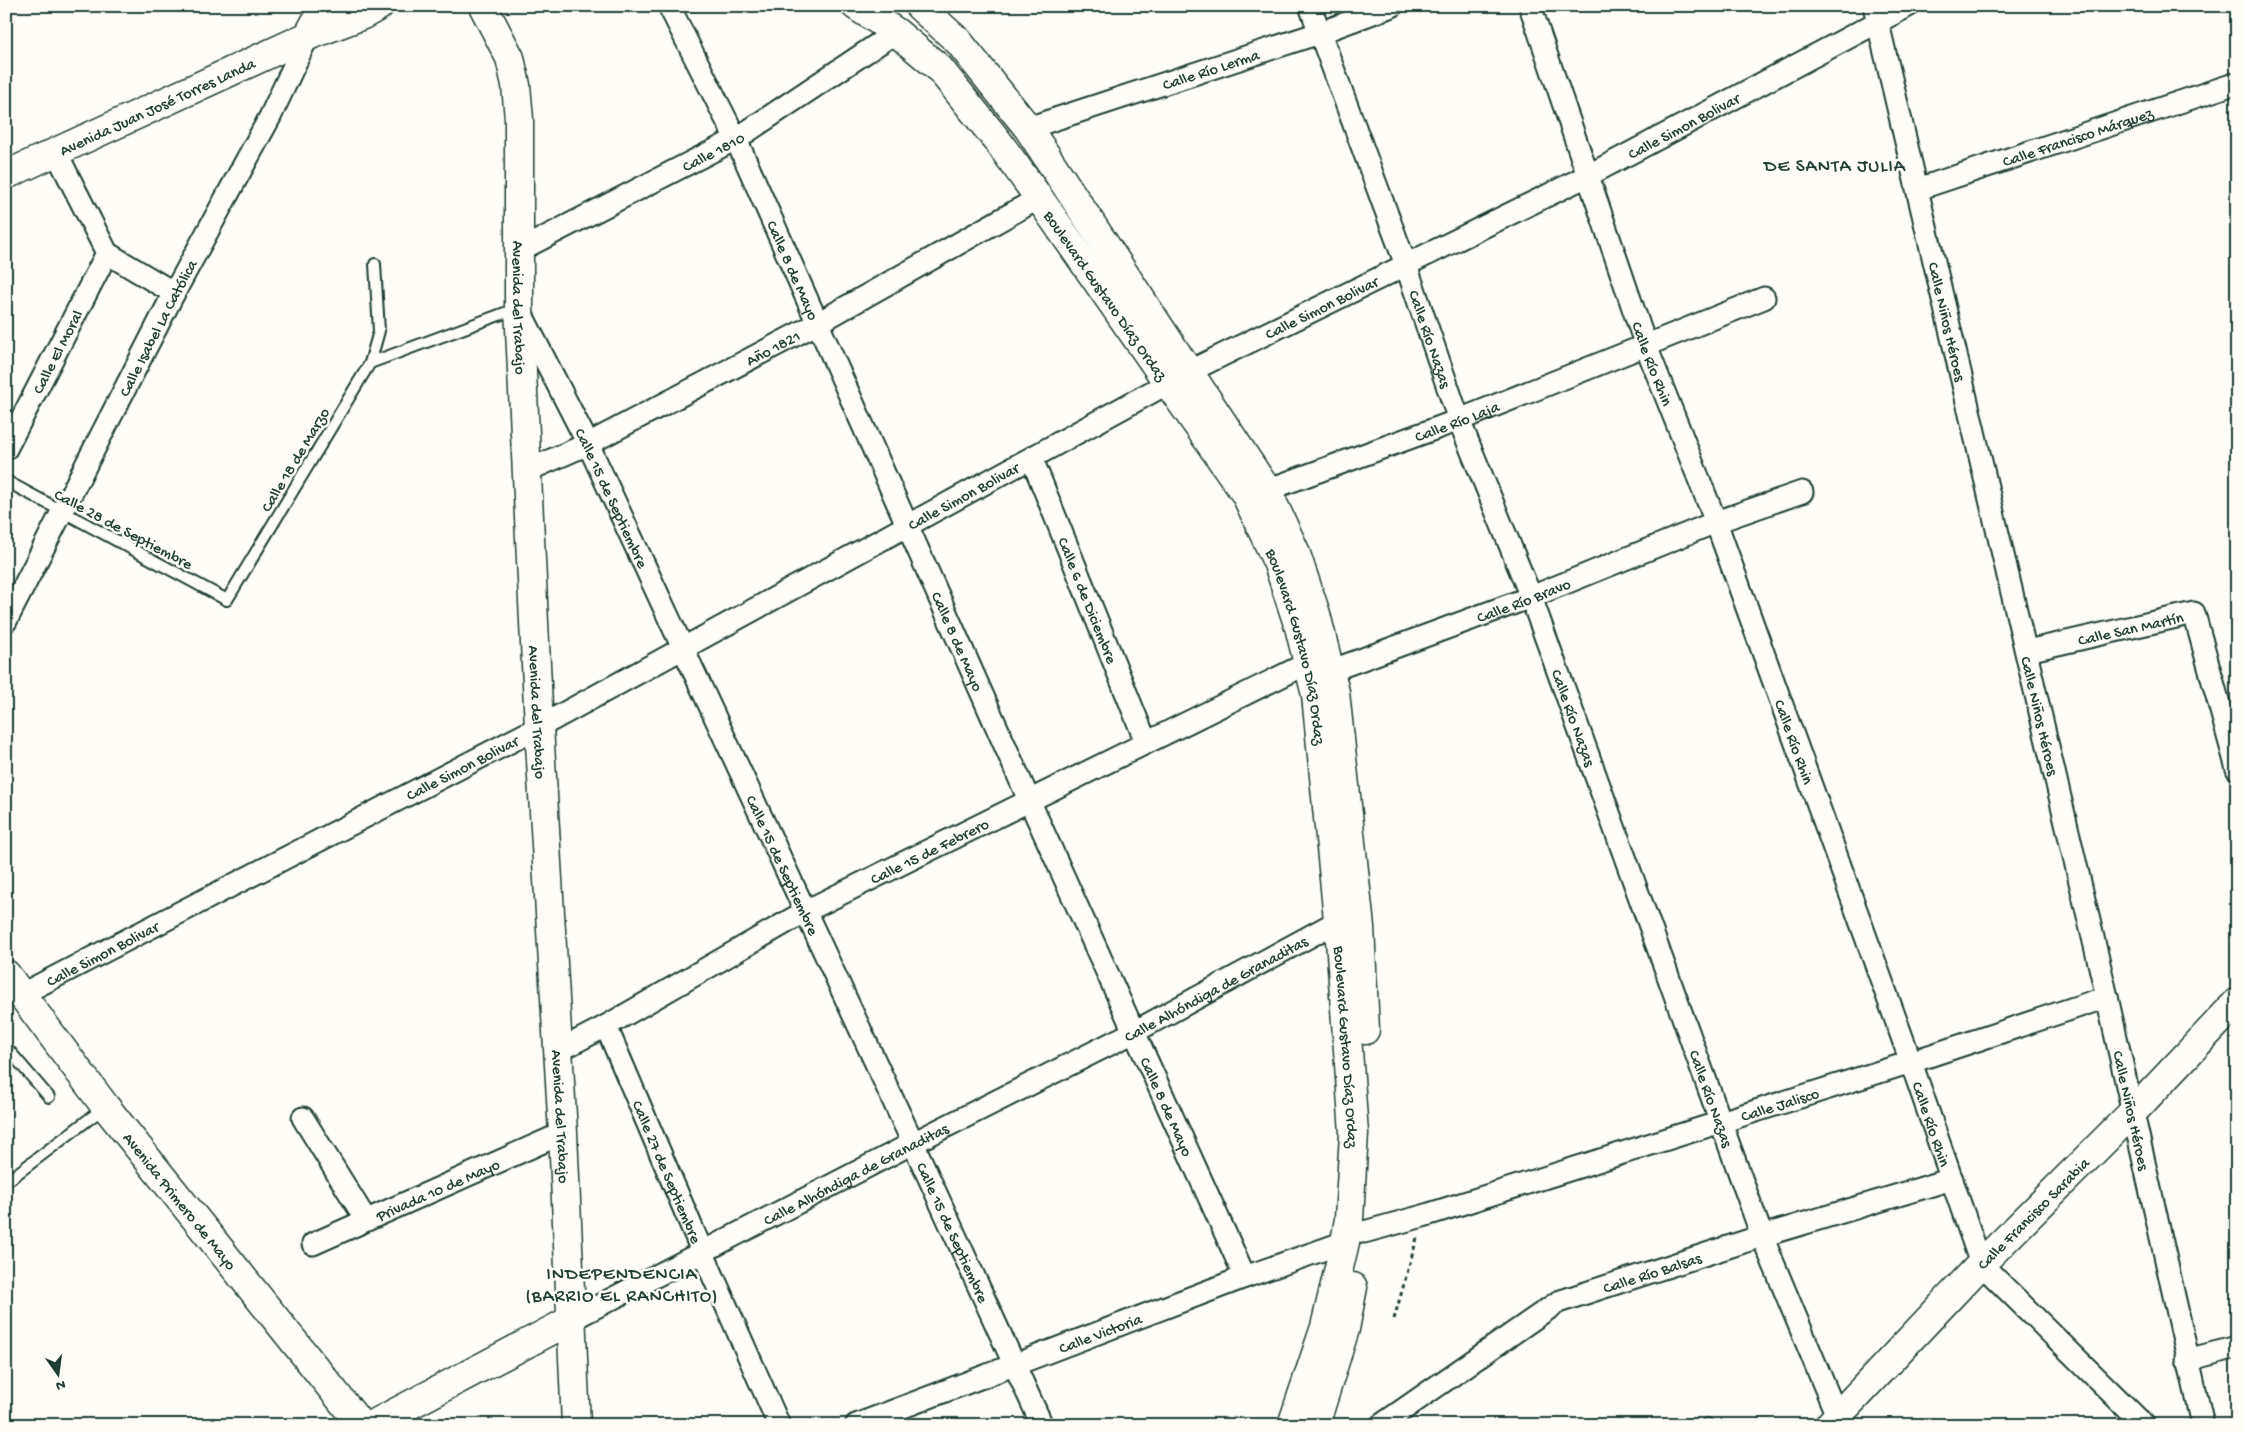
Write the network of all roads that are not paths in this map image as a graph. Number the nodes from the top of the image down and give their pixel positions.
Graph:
1 (324, 6) edge
2 (379, 6) edge
3 (483, 6) edge
4 (669, 6) edge
5 (856, 6) edge
6 (919, 6) edge
7 (1310, 6) edge
8 (1392, 6) edge
9 (1530, 6) edge
10 (1908, 6) edge
11 (1876, 14) edge
12 (896, 32) junction
13 (1319, 32) junction
14 (308, 36) junction
15 (2237, 83) edge
16 (1028, 128) junction
17 (736, 139) junction
18 (56, 152) junction
19 (6, 175) edge
20 (1589, 175) junction
21 (1918, 189) junction
22 (1038, 198) junction
23 (518, 250) junction
24 (107, 253) junction
25 (375, 264) dead end
26 (1406, 265) junction
27 (174, 293) junction
28 (1764, 298) dead end
29 (519, 308) junction
30 (818, 324) junction
31 (1646, 346) junction
32 (370, 363) junction
33 (1179, 377) junction
34 (1459, 420) junction
35 (588, 444) junction
36 (6, 449) edge
37 (1032, 459) junction
38 (526, 472) junction
39 (6, 481) edge
40 (1267, 490) junction
41 (1802, 492) dead end
42 (63, 513) junction
43 (1716, 522) junction
44 (907, 526) junction
45 (1531, 596) junction
46 (227, 600) joint
47 (6, 620) edge
48 (683, 648) junction
49 (2027, 651) junction
50 (1319, 667) junction
51 (538, 726) junction
52 (1146, 742) junction
53 (2237, 769) edge
54 (1029, 800) junction
55 (806, 912) junction
56 (1338, 921) junction
57 (14, 984) edge
58 (2107, 997) junction
59 (2237, 1002) edge
60 (606, 1026) junction
61 (1134, 1032) junction
62 (6, 1047) edge
63 (558, 1051) junction
64 (1911, 1062) junction
65 (49, 1097) dead end
66 (105, 1106) junction
67 (2132, 1113) junction
68 (303, 1118) dead end
69 (1722, 1120) junction
70 (562, 1133) junction
71 (913, 1143) junction
72 (1952, 1179) junction
73 (6, 1182) edge
74 (366, 1220) junction
75 (1762, 1236) junction
76 (1354, 1237) junction
77 (313, 1244) dead end
78 (702, 1251) junction
79 (1981, 1264) junction
80 (1245, 1277) junction
81 (571, 1320) junction
82 (2237, 1347) edge
83 (2187, 1360) junction
84 (1015, 1365) junction
85 (1837, 1422) edge
86 (361, 1425) edge
87 (372, 1425) edge
88 (576, 1425) edge
89 (779, 1425) edge
90 (856, 1425) edge
91 (1042, 1425) edge
92 (1292, 1425) edge
93 (1315, 1425) edge
94 (1381, 1425) edge
95 (2144, 1425) edge
96 (2203, 1425) edge

1 - 14 street
2 - 14 street, Avenida Juan José Torres Landa
3 - 23 street, Avenida del Trabajo
4 - 17 street, Calle 8 de Mayo
5 - 12 street, Boulevard Gustavo Díaz Ordaz
6 - 16 street, Boulevard Gustavo Díaz Ordaz
7 - 13 street, Calle Río Nazas
8 - 13 street, Calle Río Lerma
9 - 20 street, Calle Río Rhin
10 - 11 street, Calle Simon Bolivar
11 - 20 street, Calle Simon Bolivar
11 - 21 street, Calle Niños Héroes
12 - 17 street, Calle 1810
12 - 22 street, Boulevard Gustavo Díaz Ordaz
13 - 16 street, Calle Río Lerma
13 - 26 street, Calle Río Nazas
14 - 18 street, Avenida Juan José Torres Landa
14 - 27 street, Calle Isabel La Católica
15 - 21 street, Calle Francisco Márquez
16 - 33 street, Boulevard Gustavo Díaz Ordaz
17 - 23 street, Calle 1810
17 - 30 street, Calle 8 de Mayo
18 - 19 street, Avenida Juan José Torres Landa
18 - 24 street
20 - 26 street, Calle Simon Bolivar
20 - 31 street, Calle Río Rhin
21 - 49 street, Calle Niños Héroes
22 - 30 street, Año 1821
22 - 33 street, Boulevard Gustavo Díaz Ordaz
23 - 29 street, Avenida del Trabajo
24 - 27 street
24 - 36 street, Calle El Moral
25 - 32 lane, Calle 18 de Marzo
26 - 33 street, Calle Simon Bolivar
26 - 34 street, Calle Río Nazas
27 - 42 street, Calle Isabel La Católica
28 - 31 street, Calle Río Laja
29 - 32 lane
29 - 35 street, Calle 15 de Septiembre
29 - 38 street, Avenida del Trabajo
30 - 35 street, Año 1821
30 - 44 street, Calle 8 de Mayo
31 - 34 street, Calle Río Laja
31 - 43 street, Calle Río Rhin
32 - 46 lane, Calle 18 de Marzo
33 - 37 street, Calle Simon Bolivar
33 - 40 street, Boulevard Gustavo Díaz Ordaz
33 - 50 street, Boulevard Gustavo Díaz Ordaz
34 - 40 street, Calle Río Laja
34 - 45 street, Calle Río Nazas
35 - 38 street, Año 1821
35 - 48 street, Calle 15 de Septiembre
37 - 44 street, Calle Simon Bolivar
37 - 52 street, Calle 6 de Diciembre
38 - 51 street, Avenida del Trabajo
39 - 42 lane, Calle 28 de Septiembre
40 - 50 street, Boulevard Gustavo Díaz Ordaz
41 - 43 street, Calle Río Bravo
42 - 46 lane, Calle 28 de Septiembre
42 - 47 street, Calle Isabel La Católica
43 - 45 street, Calle Río Bravo
43 - 64 street, Calle Río Rhin
44 - 48 street, Calle Simon Bolivar
44 - 54 street, Calle 8 de Mayo
45 - 50 street, Calle Río Bravo
45 - 69 street, Calle Río Nazas
48 - 51 street, Calle Simon Bolivar
48 - 55 street, Calle 15 de Septiembre
49 - 53 street, Calle San Martín
49 - 58 street, Calle Niños Héroes
50 - 52 street, Calle 15 de Febrero
50 - 56 street, Boulevard Gustavo Díaz Ordaz
50 - 76 street, Boulevard Gustavo Díaz Ordaz
51 - 57 street, Calle Simon Bolivar
51 - 63 street, Avenida del Trabajo
52 - 54 street, Calle 15 de Febrero
54 - 55 street, Calle 15 de Febrero
54 - 61 street, Calle 8 de Mayo
55 - 60 street, Calle 15 de Febrero
55 - 71 street, Calle 15 de Septiembre
56 - 61 street, Calle Alhóndiga de Granaditas
56 - 76 street, Boulevard Gustavo Díaz Ordaz
57 - 66 street, Avenida Primero de Mayo
58 - 64 street, Calle Jalisco
58 - 67 street, Calle Niños Héroes
59 - 67 street, Calle Francisco Sarabia
60 - 63 street, Calle 15 de Febrero
60 - 78 street, Calle 27 de Septiembre
61 - 71 street, Calle Alhóndiga de Granaditas
61 - 80 street, Calle 8 de Mayo
62 - 65 lane
63 - 70 street, Avenida del Trabajo
64 - 69 street, Calle Jalisco
64 - 72 street, Calle Río Rhin
66 - 73 lane
66 - 86 street, Avenida Primero de Mayo
67 - 79 street, Calle Francisco Sarabia
67 - 83 street, Calle Niños Héroes
68 - 74 street
69 - 75 street, Calle Río Nazas
69 - 76 street, Calle Jalisco
70 - 74 street, Privada 10 de Mayo
70 - 81 street, Avenida del Trabajo
71 - 78 street, Calle Alhóndiga de Granaditas
71 - 84 street, Calle 15 de Septiembre
72 - 75 street, Calle Río Balsas
72 - 79 street, Calle Río Rhin
74 - 77 street, Privada 10 de Mayo
75 - 85 street, Calle Río Nazas
75 - 94 street, Calle Río Balsas
76 - 80 street, Calle Victoria
76 - 92 street, Boulevard Gustavo Díaz Ordaz
76 - 93 street, Boulevard Gustavo Díaz Ordaz
78 - 81 street, Calle Alhóndiga de Granaditas
78 - 89 street, Calle 27 de Septiembre
79 - 85 street, Calle Francisco Sarabia
79 - 95 street, Calle Río Rhin
80 - 84 street, Calle Victoria
81 - 87 street, Calle Alhóndiga de Granaditas
81 - 88 street, Avenida del Trabajo
82 - 83 street
83 - 96 street, Calle Niños Héroes
84 - 90 street, Calle Victoria
84 - 91 street, Calle 15 de Septiembre

